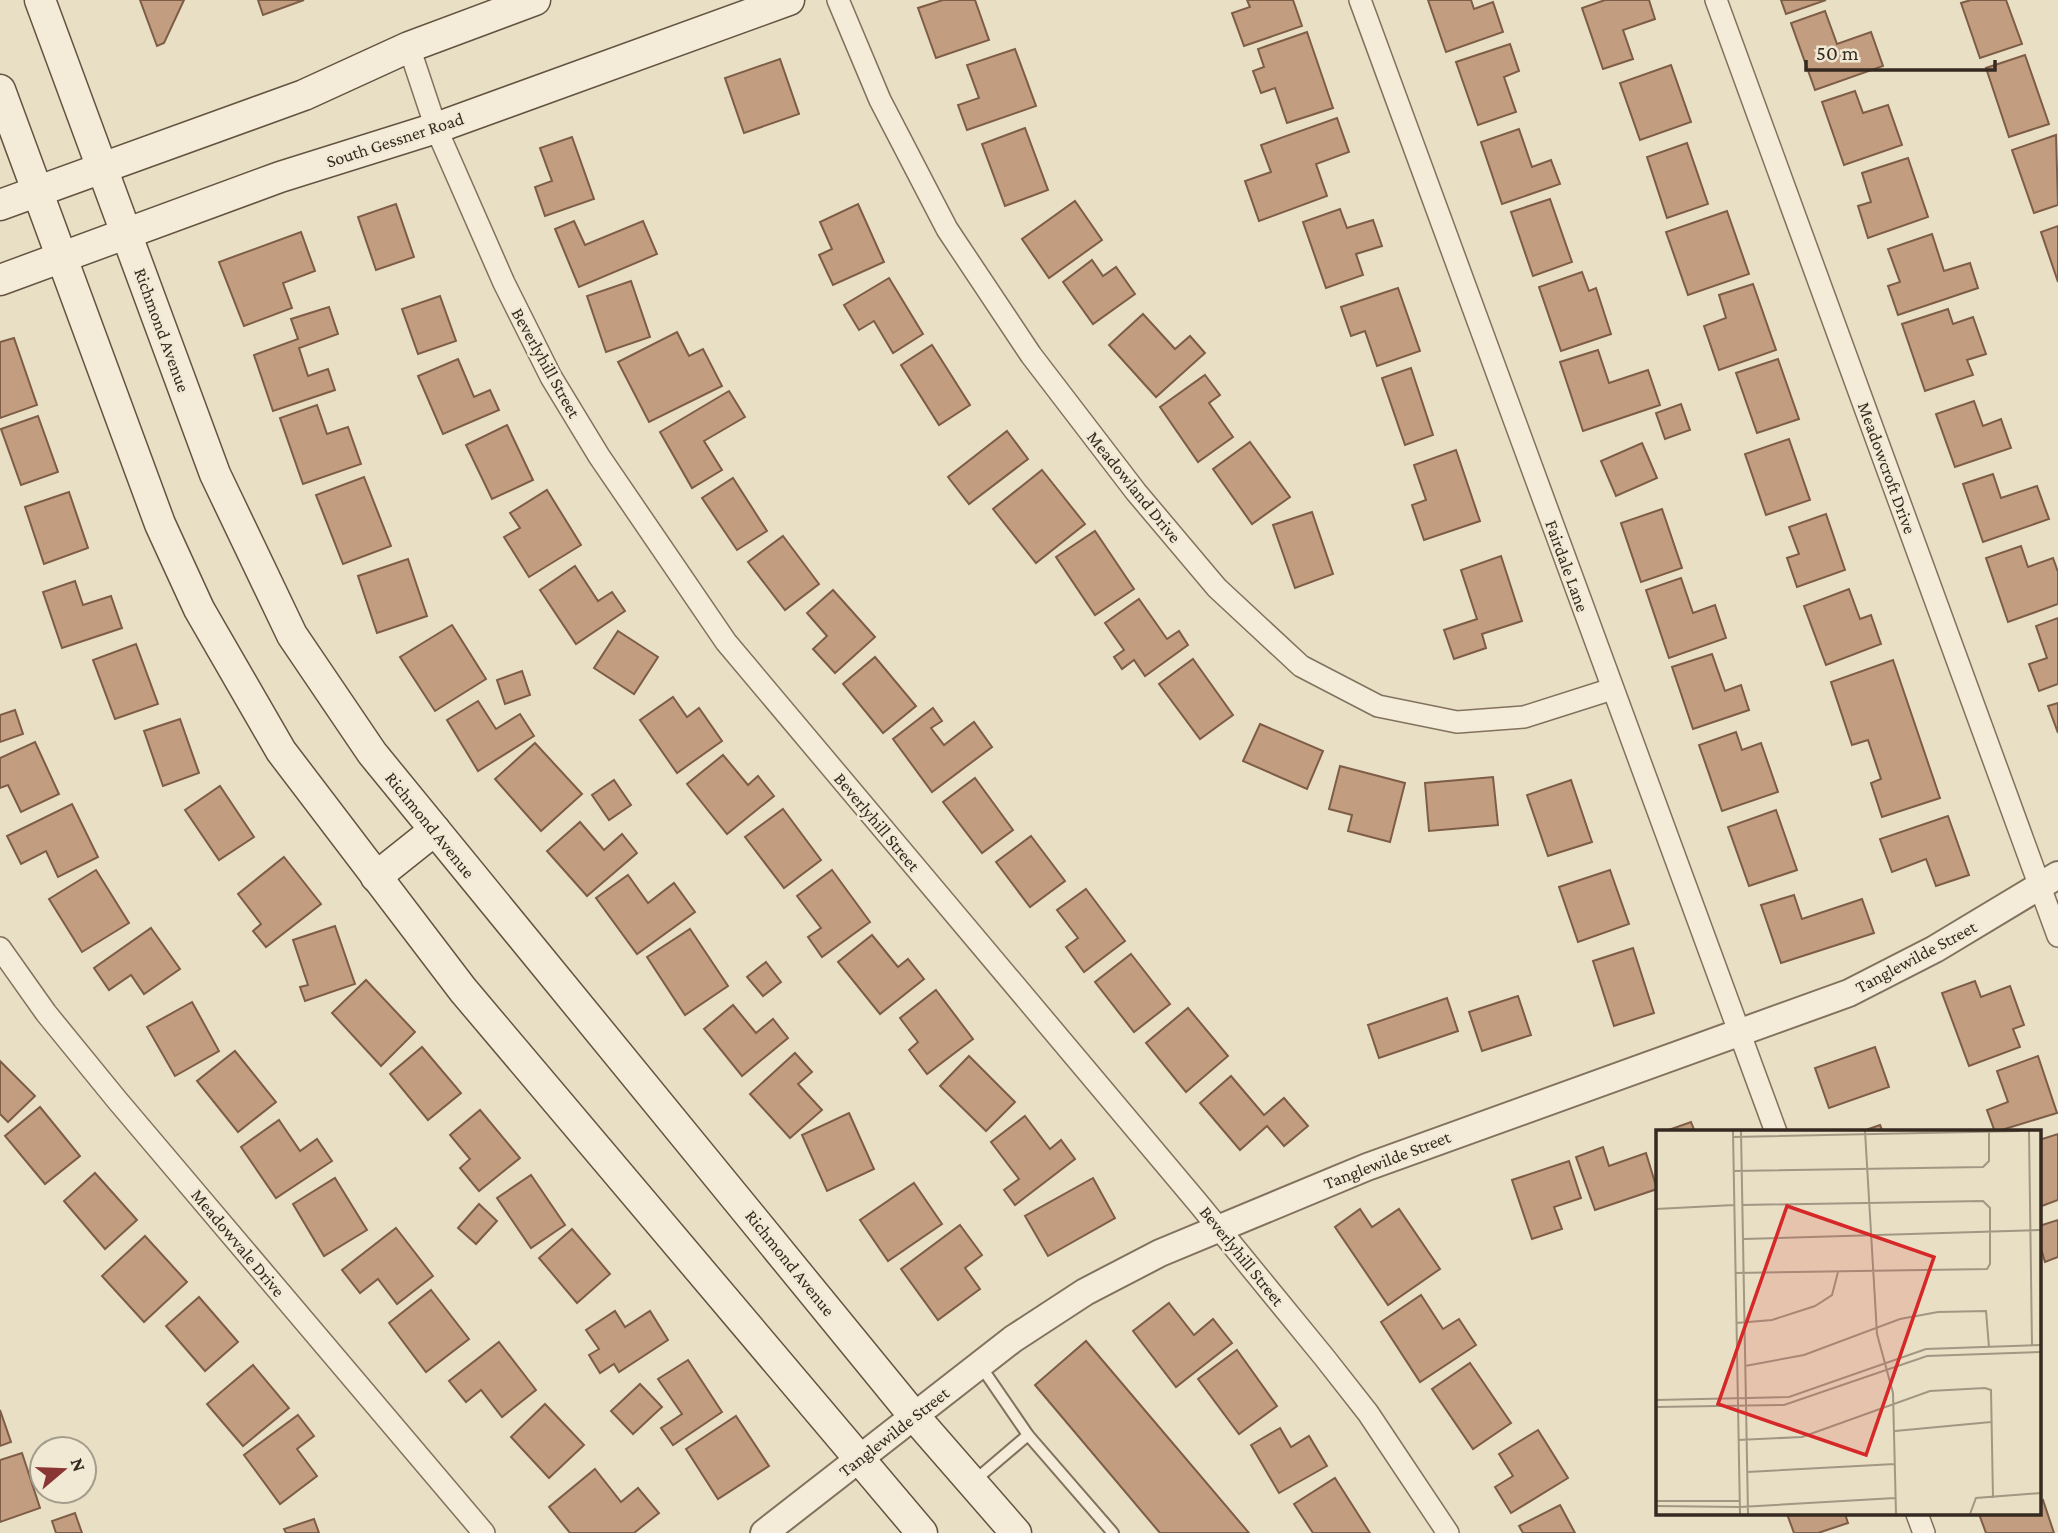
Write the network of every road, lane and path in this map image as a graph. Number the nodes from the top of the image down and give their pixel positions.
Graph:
1 (40, 0) edge
2 (536, 0) edge
3 (789, 0) edge
4 (838, 0) edge
5 (1360, 0) edge
6 (1716, 0) edge
7 (409, 47) junction
8 (0, 90) edge
9 (436, 128) junction
10 (103, 168) junction
11 (38, 192) junction
12 (0, 205) edge
13 (127, 234) junction
14 (60, 257) junction
15 (0, 280) edge
16 (1612, 689) junction
17 (435, 830) junction
18 (376, 877) junction
19 (2048, 881) edge
20 (2058, 936) edge
21 (0, 948) edge
22 (1738, 1032) junction
23 (1775, 1130) edge
24 (1218, 1227) junction
25 (979, 1364) junction
26 (914, 1416) junction
27 (1028, 1435) junction
28 (859, 1460) junction
29 (972, 1483) junction
30 (1917, 1516) edge
31 (484, 1533) edge
32 (764, 1533) edge
33 (922, 1533) edge
34 (1016, 1533) edge
35 (1113, 1533) edge
36 (1448, 1533) edge
37 (1924, 1533) edge

1 - 10 main road, Richmond Avenue
2 - 7 main road
3 - 9 main road, South Gessner Road
4 - 16 street, Meadowland Drive
5 - 16 street, Fairdale Lane
6 - 19 street, Meadowcroft Drive
7 - 9 street, Beverlyhill Street
7 - 10 main road
8 - 11 main road
9 - 13 main road, South Gessner Road
9 - 24 street, Beverlyhill Street
10 - 11 main road
10 - 13 main road, Richmond Avenue
11 - 12 main road
11 - 14 main road
13 - 14 main road, South Gessner Road
13 - 17 main road, Richmond Avenue
14 - 15 main road, South Gessner Road
14 - 18 main road
16 - 22 street, Fairdale Lane
17 - 18 main road
17 - 26 main road, Richmond Avenue
18 - 28 main road
19 - 20 street, Meadowcroft Drive
19 - 22 street, Tanglewilde Street
21 - 31 street, Meadowvale Drive
22 - 23 street, Fairdale Lane
22 - 24 street, Tanglewilde Street
24 - 25 street, Tanglewilde Street
24 - 36 street, Beverlyhill Street
25 - 26 street, Tanglewilde Street
25 - 27 lane
26 - 28 street, Tanglewilde Street
26 - 29 main road, Richmond Avenue
27 - 29 lane
27 - 35 lane
28 - 32 street, Tanglewilde Street
28 - 33 main road
29 - 34 main road, Richmond Avenue
30 - 37 street

